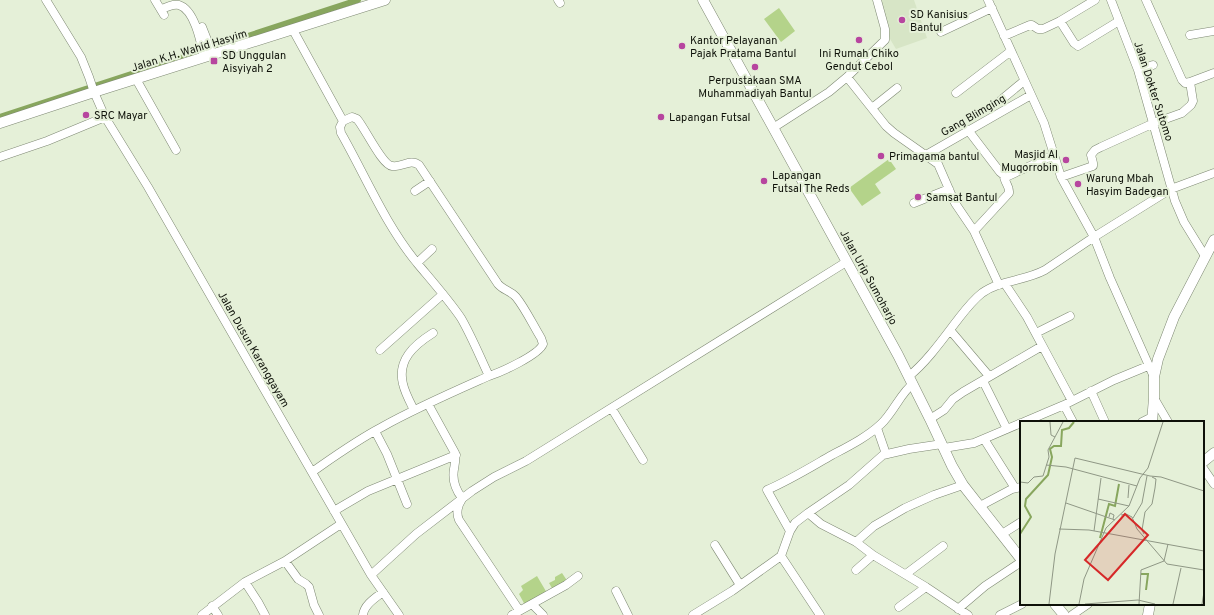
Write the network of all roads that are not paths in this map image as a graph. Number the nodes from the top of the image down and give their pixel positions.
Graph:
1 (56, 0) edge
2 (155, 0) edge
3 (385, 0) edge
4 (703, 0) edge
5 (877, 0) edge
6 (988, 0) edge
7 (1095, 0) edge
8 (1111, 0) edge
9 (1146, 0) edge
10 (47, 3) edge
11 (992, 8) junction
12 (1060, 21) junction
13 (1119, 21) junction
14 (202, 27) dead end
15 (293, 30) junction
16 (1214, 30) edge
17 (941, 32) dead end
18 (1190, 35) dead end
19 (1004, 36) junction
20 (207, 49) junction
21 (1011, 51) junction
22 (1153, 65) dead end
23 (1138, 70) junction
24 (1214, 73) edge
25 (848, 77) junction
26 (136, 79) junction
27 (1024, 81) junction
28 (1190, 82) junction
29 (897, 88) dead end
30 (93, 90) junction
31 (956, 93) dead end
32 (1031, 95) junction
33 (1001, 100) dead end
34 (872, 108) junction
35 (105, 117) junction
36 (343, 121) junction
37 (0, 123) edge
38 (1154, 123) junction
39 (773, 128) junction
40 (968, 130) junction
41 (176, 150) dead end
42 (926, 155) junction
43 (1054, 155) junction
44 (0, 158) edge
45 (1214, 173) edge
46 (1004, 176) junction
47 (1060, 177) junction
48 (430, 181) junction
49 (949, 189) junction
50 (1172, 189) junction
51 (414, 191) dead end
52 (914, 203) dead end
53 (974, 231) junction
54 (1094, 237) junction
55 (1214, 240) edge
56 (432, 249) dead end
57 (1205, 256) junction
58 (417, 263) junction
59 (847, 263) junction
60 (1002, 284) junction
61 (443, 294) junction
62 (1070, 316) dead end
63 (950, 330) junction
64 (432, 333) dead end
65 (1036, 333) junction
66 (1042, 346) junction
67 (380, 350) dead end
68 (1148, 366) junction
69 (489, 376) junction
70 (986, 378) junction
71 (1154, 378) junction
72 (911, 380) junction
73 (1091, 391) junction
74 (1154, 398) junction
75 (1072, 401) junction
76 (428, 404) junction
77 (1064, 405) junction
78 (612, 409) junction
79 (414, 410) junction
80 (930, 419) junction
81 (1152, 419) edge
82 (1026, 421) edge
83 (1072, 421) edge
84 (1105, 421) edge
85 (1167, 421) edge
86 (1020, 423) edge
87 (877, 428) junction
88 (1007, 429) junction
89 (375, 431) junction
90 (984, 439) junction
91 (943, 446) junction
92 (886, 454) junction
93 (456, 455) junction
94 (643, 460) dead end
95 (1204, 469) edge
96 (312, 472) junction
97 (397, 479) junction
98 (1214, 484) edge
99 (963, 485) junction
100 (1018, 487) edge
101 (463, 498) junction
102 (407, 504) dead end
103 (980, 506) junction
104 (334, 511) junction
105 (808, 513) junction
106 (1020, 523) edge
107 (341, 524) junction
108 (790, 531) junction
109 (1002, 534) junction
110 (856, 542) junction
111 (715, 545) dead end
112 (943, 546) dead end
113 (872, 555) junction
114 (781, 556) junction
115 (285, 560) junction
116 (1020, 560) edge
117 (1020, 562) edge
118 (856, 570) dead end
119 (906, 574) junction
120 (371, 575) junction
121 (578, 576) dead end
122 (245, 582) junction
123 (740, 585) junction
124 (926, 587) junction
125 (616, 591) dead end
126 (383, 592) junction
127 (532, 604) junction
128 (1020, 605) edge
129 (1055, 605) edge
130 (1087, 605) edge
131 (1150, 605) edge
132 (212, 606) junction
133 (899, 607) dead end
134 (958, 609) junction
135 (515, 613) edge
136 (202, 615) edge
137 (218, 615) edge
138 (265, 615) edge
139 (319, 615) edge
140 (362, 615) edge
141 (398, 615) edge
142 (543, 615) edge
143 (628, 615) edge
144 (693, 615) edge
145 (820, 615) edge
146 (968, 615) edge
147 (1000, 615) edge
148 (1064, 615) edge
149 (1072, 615) edge
150 (1148, 615) edge

1 - 10 street
2 - 20 street
3 - 15 main road, Jalan K.H. Wahid Hasyim
4 - 39 main road, Jalan Urip Sumoharjo
5 - 25 street
6 - 11 street
7 - 12 street
8 - 13 street, Jalan Dokter Sutomo
9 - 28 street
10 - 30 street, Jalan Dusun Karanggayam
11 - 17 street
11 - 19 street
12 - 13 street
12 - 19 street
13 - 23 street, Jalan Dokter Sutomo
14 - 20 street
15 - 20 main road, Jalan K.H. Wahid Hasyim
15 - 36 street
16 - 18 street
19 - 21 street
20 - 26 main road, Jalan K.H. Wahid Hasyim
21 - 27 street
21 - 31 street
22 - 23 street
23 - 38 street, Jalan Dokter Sutomo
24 - 28 street
25 - 34 street
25 - 39 street
26 - 30 main road, Jalan K.H. Wahid Hasyim
26 - 41 street
27 - 32 street
27 - 33 street
28 - 38 street
29 - 34 street
30 - 35 street, Jalan Dusun Karanggayam
30 - 37 main road, Jalan K.H. Wahid Hasyim
32 - 40 street, Gang Blimging
32 - 43 street
34 - 42 street
35 - 44 street
35 - 96 street, Jalan Dusun Karanggayam
36 - 48 street
36 - 58 street
38 - 47 street
38 - 50 street, Jalan Dokter Sutomo
39 - 59 main road, Jalan Urip Sumoharjo
40 - 42 street, Gang Blimging
40 - 46 street
42 - 49 street
43 - 46 street
43 - 47 street
45 - 50 street
46 - 53 street
47 - 54 street
48 - 51 street
48 - 69 street
49 - 52 street
49 - 53 street
50 - 54 street
50 - 57 street, Jalan Dokter Sutomo
53 - 60 street
54 - 60 street
54 - 68 street
55 - 57 main road
56 - 58 street
57 - 71 main road
58 - 61 street
59 - 72 main road, Jalan Urip Sumoharjo
59 - 78 street
60 - 63 street
60 - 65 street
61 - 67 street
61 - 69 street
62 - 65 street
63 - 70 street
63 - 72 street
64 - 79 street
65 - 66 street
66 - 70 street
66 - 75 street
68 - 71 street
68 - 73 street
69 - 76 street
70 - 80 street
70 - 88 street
71 - 74 main road
72 - 80 main road, Jalan Urip Sumoharjo
72 - 87 street
73 - 75 street
73 - 84 street
74 - 81 main road
74 - 85 street
75 - 77 street
76 - 79 street
76 - 93 street
77 - 82 street
77 - 83 street
78 - 94 street
78 - 101 street
79 - 89 street
80 - 91 main road, Jalan Urip Sumoharjo
86 - 88 street
87 - 92 street
87 - 108 street
88 - 90 street
89 - 96 street
89 - 97 street
90 - 91 street
90 - 100 street
91 - 92 street
91 - 99 main road, Jalan Urip Sumoharjo
92 - 105 street
93 - 97 street
93 - 101 street
95 - 98 street
96 - 104 street, Jalan Dusun Karanggayam
97 - 102 street
97 - 104 street
99 - 103 main road, Jalan Urip Sumoharjo
99 - 110 street
100 - 103 street
101 - 120 street
101 - 135 street
103 - 109 main road, Jalan Urip Sumoharjo
104 - 107 street, Jalan Dusun Karanggayam
105 - 108 street
105 - 110 street
106 - 109 street
107 - 115 street
107 - 120 street, Jalan Dusun Karanggayam
108 - 114 street
109 - 116 main road, Jalan Urip Sumoharjo
110 - 113 street
111 - 123 street
112 - 119 street
113 - 118 street
113 - 119 street
114 - 123 street
114 - 145 street
115 - 122 street
115 - 139 street
117 - 134 street
119 - 124 street
120 - 126 street, Jalan Dusun Karanggayam
121 - 127 street
122 - 132 street
122 - 138 street
123 - 144 street
124 - 133 street
124 - 134 street
125 - 143 street
126 - 140 street
126 - 141 street, Jalan Dusun Karanggayam
127 - 135 street
127 - 142 street
128 - 147 street
129 - 148 main road
130 - 149 street
131 - 150 main road
132 - 136 street
132 - 137 street
134 - 146 street

